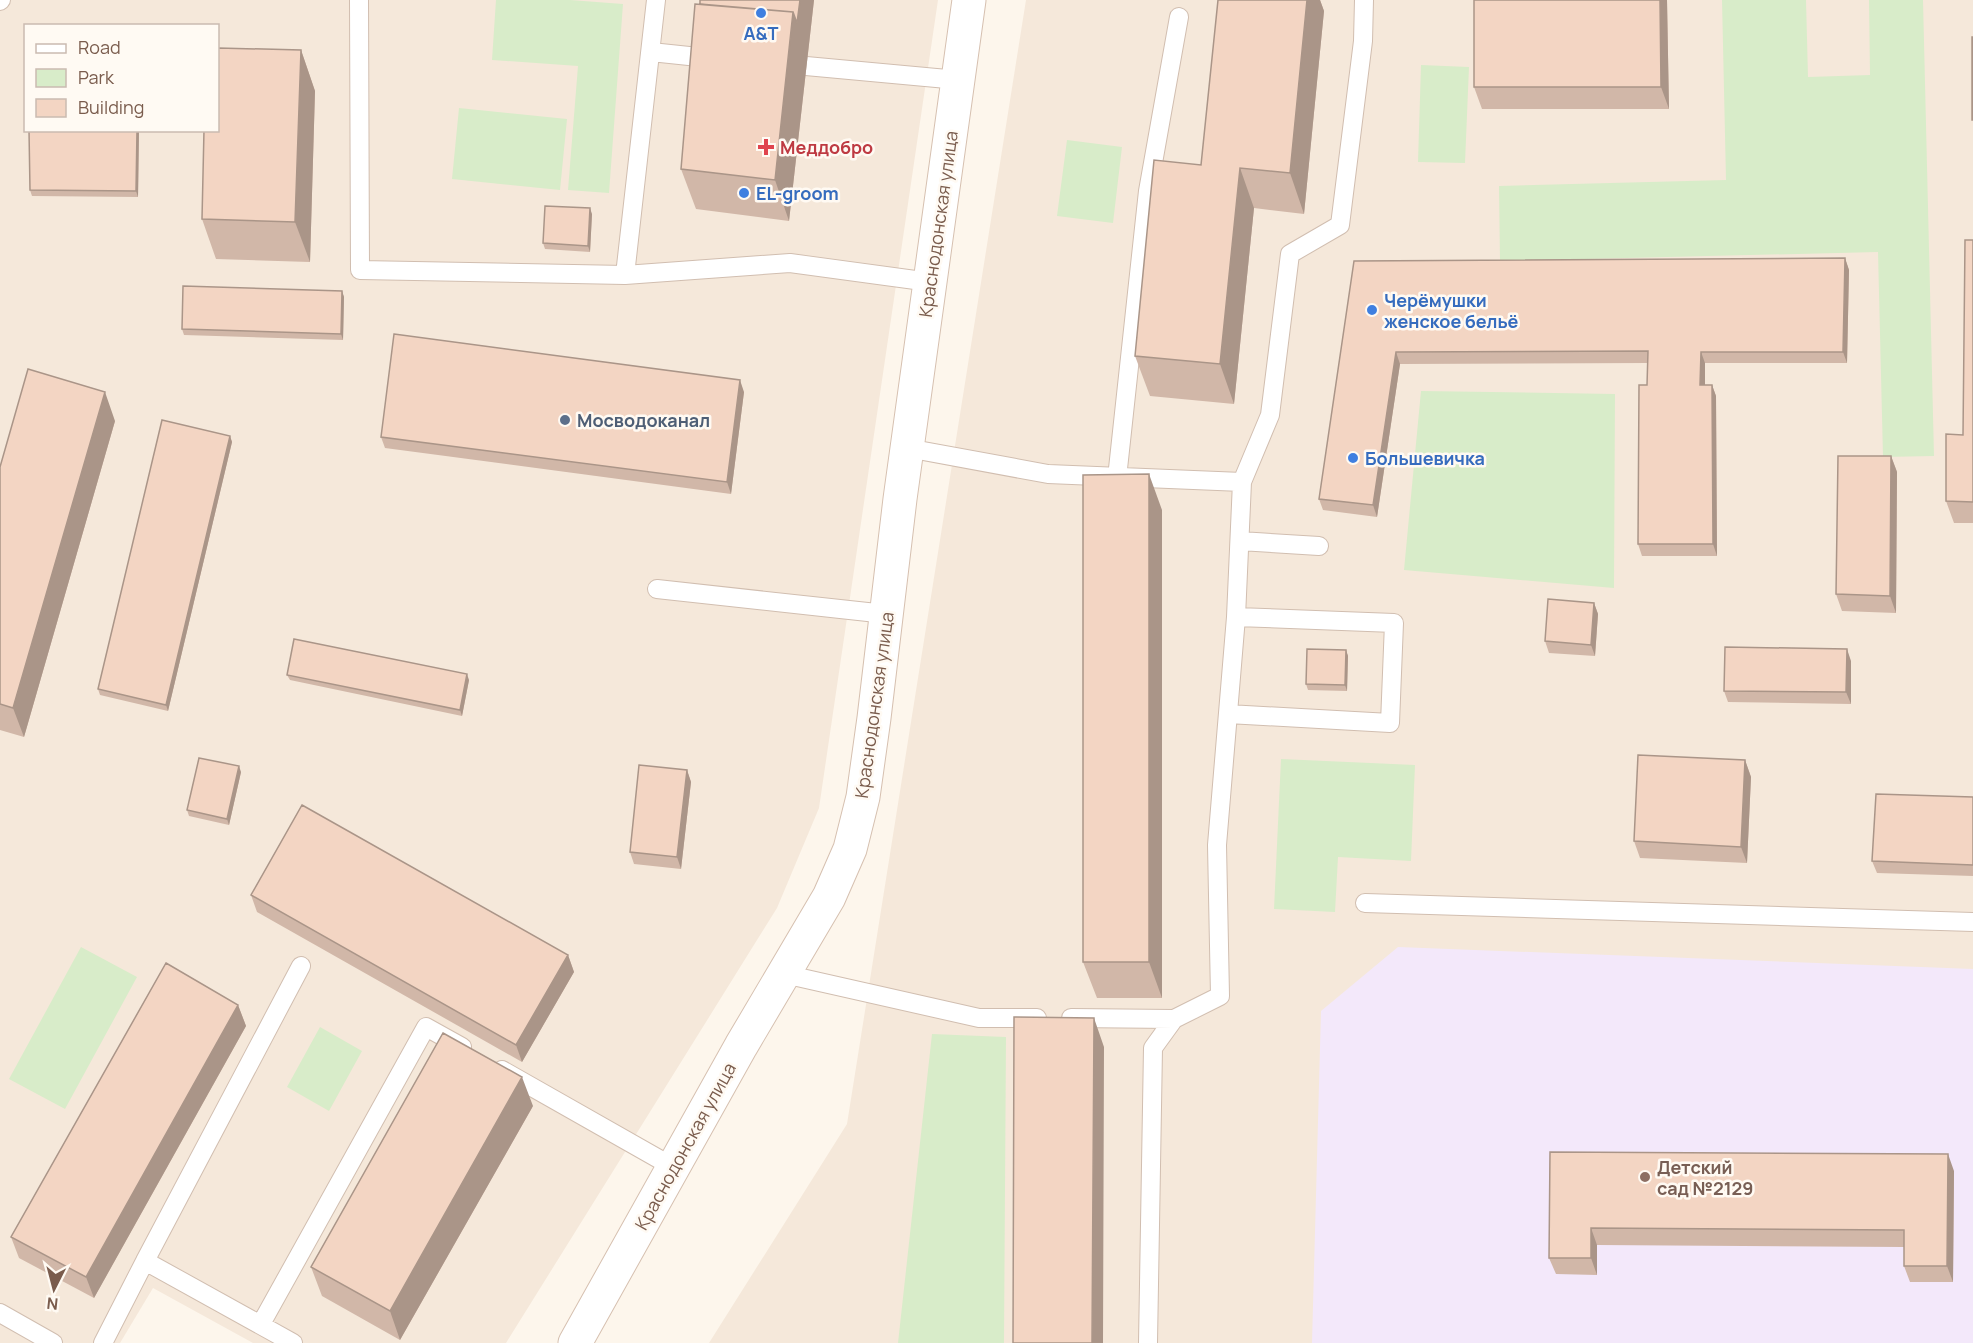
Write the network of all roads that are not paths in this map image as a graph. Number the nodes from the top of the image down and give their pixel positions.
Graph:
1 (358, 0) edge
2 (656, 0) edge
3 (969, 0) edge
4 (1364, 0) edge
5 (1179, 17) dead end
6 (651, 52) junction
7 (708, 58) edge
8 (806, 66) dead end
9 (958, 80) junction
10 (625, 275) junction
11 (930, 282) junction
12 (907, 448) junction
13 (1117, 478) junction
14 (1242, 482) junction
15 (1240, 541) junction
16 (1319, 546) dead end
17 (657, 590) dead end
18 (886, 614) junction
19 (1236, 617) junction
20 (1228, 714) junction
21 (1365, 903) dead end
22 (1973, 922) edge
23 (301, 966) dead end
24 (784, 974) junction
25 (1174, 1019) junction
26 (673, 1167) junction
27 (145, 1262) junction
28 (0, 1313) edge
29 (261, 1324) junction
30 (53, 1343) edge
31 (103, 1343) edge
32 (293, 1343) edge
33 (575, 1343) edge
34 (1148, 1343) edge

1 - 10 lane
2 - 6 lane
3 - 9 main road, Краснодонская улица
4 - 14 lane
5 - 13 lane
6 - 7 lane
6 - 10 lane
8 - 9 lane
9 - 11 main road, Краснодонская улица
10 - 11 lane
11 - 12 main road, Краснодонская улица
12 - 13 lane
12 - 18 main road, Краснодонская улица
13 - 14 lane
14 - 15 lane
15 - 16 lane
15 - 19 lane
17 - 18 lane
18 - 24 main road, Краснодонская улица
19 - 20 lane
19 - 20 lane
20 - 25 lane
21 - 22 lane
23 - 27 lane
24 - 25 lane
24 - 26 main road, Краснодонская улица
25 - 34 lane
26 - 29 lane
26 - 33 main road, Краснодонская улица
27 - 29 lane
27 - 31 lane
28 - 30 lane
29 - 32 lane

